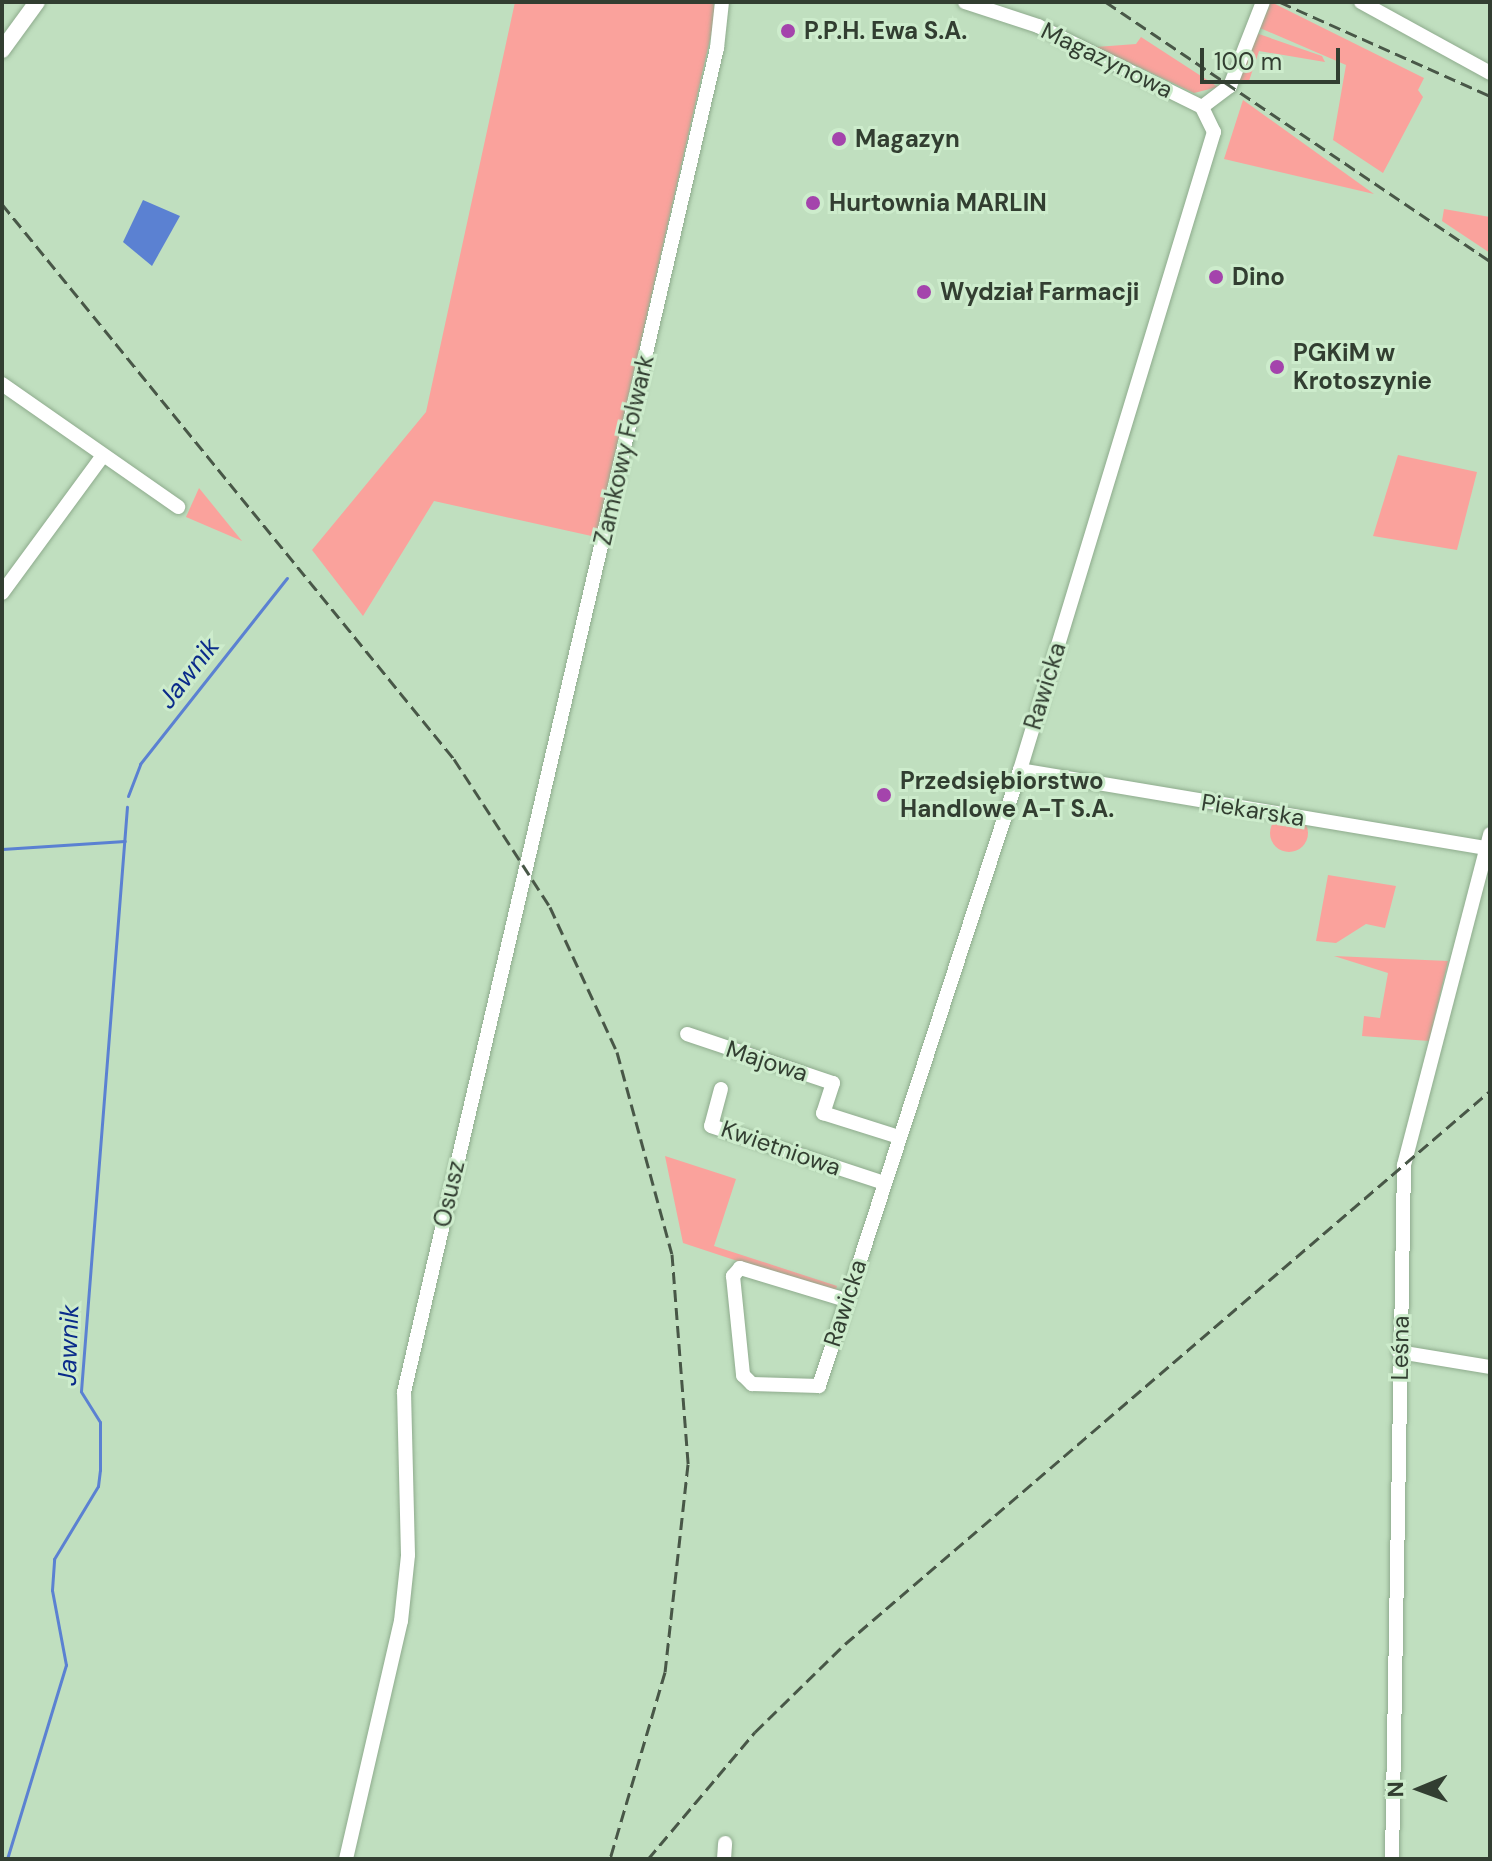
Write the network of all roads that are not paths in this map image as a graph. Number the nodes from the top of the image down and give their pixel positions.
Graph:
1 (37, 2) edge
2 (722, 2) edge
3 (965, 2) edge
4 (1263, 2) edge
5 (1361, 2) edge
6 (2, 50) edge
7 (1490, 73) edge
8 (1202, 107) junction
9 (2, 384) edge
10 (101, 458) junction
11 (178, 507) dead end
12 (2, 593) edge
13 (1020, 770) junction
14 (1488, 841) edge
15 (519, 897) joint
16 (687, 1034) dead end
17 (721, 1089) dead end
18 (899, 1137) junction
19 (884, 1183) junction
20 (846, 1300) junction
21 (1399, 1352) junction
22 (1490, 1367) edge
23 (725, 1843) dead end
24 (346, 1859) edge
25 (724, 1859) edge
26 (1392, 1859) edge

1 - 6 main road
2 - 15 street, Zamkowy Folwark
3 - 8 street, Magazynowa
4 - 8 street
5 - 7 street
8 - 13 street, Rawicka
9 - 10 street
10 - 11 street
10 - 12 street
13 - 14 street, Piekarska
13 - 18 street, Rawicka
14 - 21 street, Leśna
15 - 24 street, Osusz
16 - 18 street, Majowa
17 - 19 street, Kwietniowa
18 - 19 street, Rawicka
19 - 20 street, Rawicka
20 - 20 street, Rawicka
21 - 22 street
21 - 26 street, Leśna
23 - 25 street

